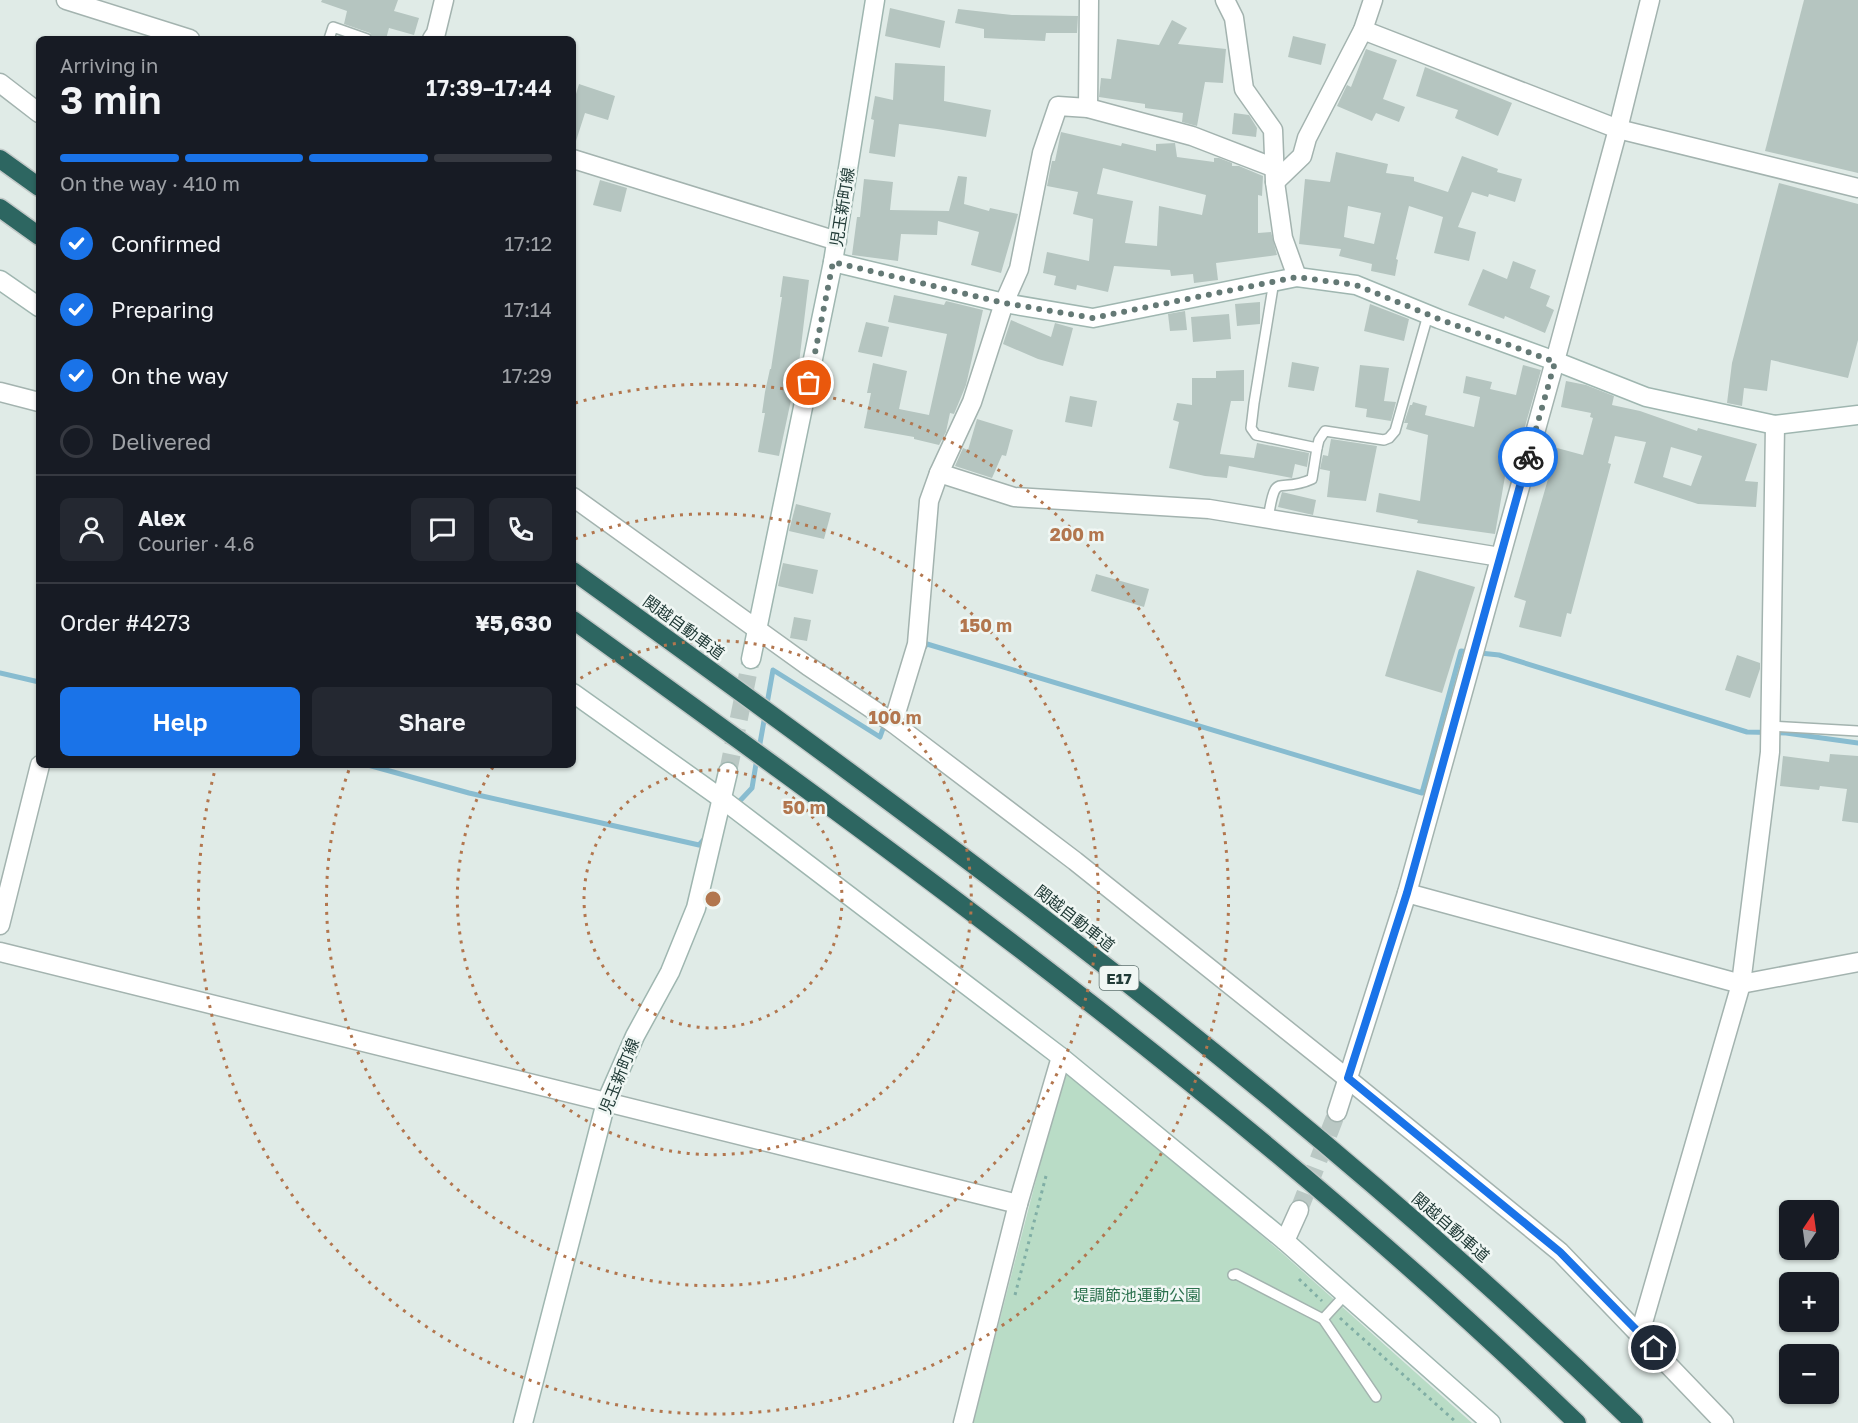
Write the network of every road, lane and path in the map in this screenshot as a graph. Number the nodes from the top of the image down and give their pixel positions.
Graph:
1 (66, 0) edge
2 (444, 0) edge
3 (875, 0) edge
4 (1089, 0) edge
5 (1225, 0) edge
6 (1373, 0) edge
7 (1650, 0) edge
8 (1363, 30) junction
9 (180, 36) edge
10 (329, 36) edge
11 (358, 36) edge
12 (434, 36) edge
13 (0, 83) edge
14 (1088, 108) junction
15 (36, 110) edge
16 (1618, 129) junction
17 (0, 159) edge
18 (576, 160) edge
19 (1275, 175) junction
20 (36, 186) edge
21 (1858, 188) edge
22 (0, 208) edge
23 (36, 234) edge
24 (837, 241) junction
25 (833, 262) junction
26 (1297, 277) junction
27 (0, 280) edge
28 (1274, 281) junction
29 (1004, 303) junction
30 (36, 305) edge
31 (1428, 315) junction
32 (1555, 362) junction
33 (0, 392) edge
34 (36, 401) edge
35 (1858, 415) edge
36 (1775, 425) junction
37 (1317, 448) junction
38 (939, 473) junction
39 (576, 499) edge
40 (1268, 519) junction
41 (1500, 557) junction
42 (576, 574) edge
43 (576, 622) edge
44 (757, 629) junction
45 (751, 659) tunnel mouth
46 (576, 695) edge
47 (893, 723) junction
48 (1771, 726) junction
49 (1858, 732) edge
50 (39, 768) edge
51 (728, 772) tunnel mouth
52 (722, 799) junction
53 (1407, 893) junction
54 (0, 925) edge
55 (0, 952) edge
56 (1858, 962) edge
57 (1741, 984) junction
58 (1061, 1057) junction
59 (1348, 1078) junction
60 (606, 1102) junction
61 (1337, 1112) tunnel mouth
62 (1048, 1169) dead end
63 (1018, 1204) junction
64 (1299, 1210) tunnel mouth
65 (1285, 1241) junction
66 (1233, 1275) dead end
67 (1298, 1278) dead end
68 (1346, 1294) junction
69 (1015, 1296) dead end
70 (1331, 1310) junction
71 (1323, 1318) junction
72 (1640, 1333) junction
73 (1376, 1397) dead end
74 (523, 1423) edge
75 (963, 1423) edge
76 (1457, 1423) edge
77 (1491, 1423) edge
78 (1577, 1423) edge
79 (1634, 1423) edge
80 (1724, 1423) edge

1 - 9 street
2 - 12 street
3 - 24 street, 児玉新町線
4 - 14 street
5 - 19 street
6 - 8 street
7 - 16 street
8 - 16 street
8 - 19 street
10 - 11 lane
13 - 15 street
14 - 19 street
14 - 29 street
16 - 21 street
16 - 32 street
17 - 20 highway
18 - 24 street
19 - 26 street
22 - 23 highway
24 - 25 street, 児玉新町線
25 - 29 street
25 - 44 street, 児玉新町線
26 - 28 street
26 - 31 street
27 - 30 street
28 - 29 street
28 - 37 lane
29 - 38 street
31 - 32 street
31 - 37 lane
32 - 36 street
32 - 41 street
33 - 34 street
35 - 36 street
36 - 48 street
37 - 40 lane
38 - 40 street
38 - 47 street
39 - 44 street
40 - 41 street
41 - 53 street
42 - 79 highway, 関越自動車道 / E17
43 - 78 highway, E17
44 - 45 street, 児玉新町線
44 - 47 street
46 - 52 street
47 - 59 street
48 - 49 lane
48 - 57 street
50 - 54 street
51 - 52 street, 児玉新町線
52 - 58 street
52 - 60 street, 児玉新町線
53 - 57 street
53 - 59 street
55 - 60 street
56 - 57 street
57 - 72 street
58 - 63 street
58 - 65 street
59 - 61 street
59 - 72 street
60 - 63 street
60 - 74 street, 児玉新町線
62 - 69 path
63 - 75 street
64 - 65 street
65 - 68 street
66 - 71 lane
67 - 70 path
68 - 70 lane
68 - 77 street
70 - 71 lane
70 - 76 path
71 - 73 lane
72 - 80 street

